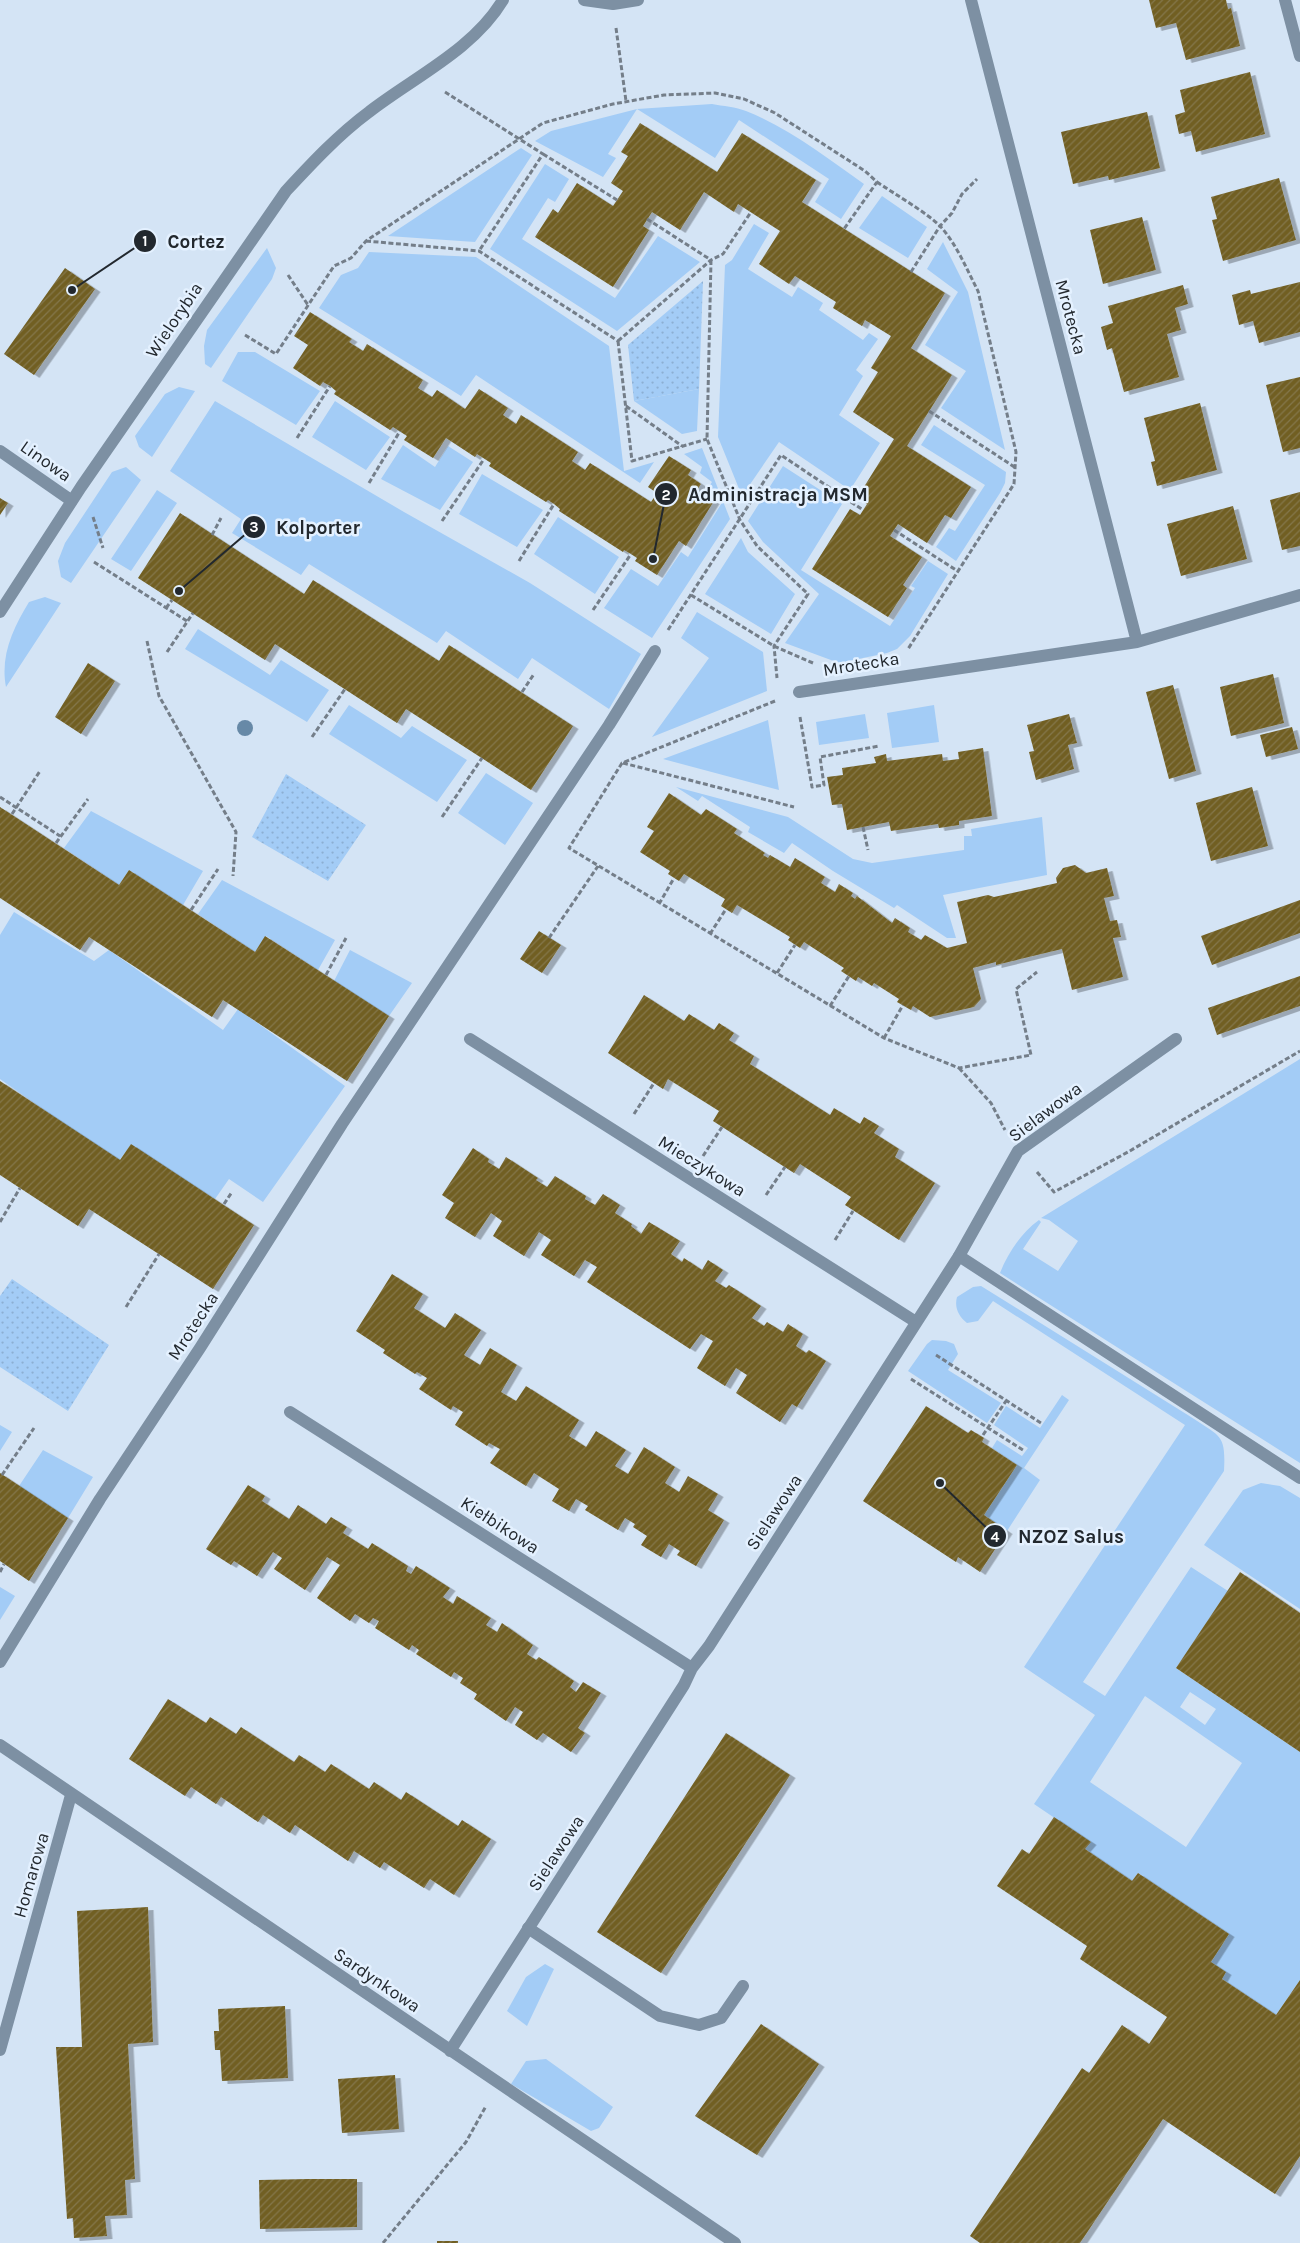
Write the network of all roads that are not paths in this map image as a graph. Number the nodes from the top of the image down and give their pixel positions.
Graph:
1 (503, 0) edge
2 (584, 0) edge
3 (638, 0) edge
4 (971, 0) edge
5 (1285, 0) edge
6 (1300, 56) edge
7 (0, 451) edge
8 (72, 501) junction
9 (1300, 595) edge
10 (0, 612) edge
11 (1137, 642) junction
12 (655, 651) road end
13 (799, 692) dead end
14 (470, 1039) dead end
15 (1176, 1039) dead end
16 (959, 1256) junction
17 (916, 1322) junction
18 (290, 1412) dead end
19 (1300, 1478) edge
20 (0, 1662) edge
21 (692, 1668) junction
22 (0, 1745) edge
23 (71, 1795) junction
24 (528, 1928) junction
25 (742, 1986) dead end
26 (0, 2050) edge
27 (450, 2051) junction
28 (735, 2243) edge

1 - 8 street, Wielorybia
2 - 3 street
4 - 11 street, Mrotecka
5 - 6 street
7 - 8 street, Linowa
8 - 10 street, Wielorybia
9 - 11 street, Mrotecka
11 - 13 street, Mrotecka
12 - 20 street, Mrotecka
14 - 17 street, Mieczykowa
15 - 16 street, Sielawowa
16 - 17 street, Sielawowa
16 - 19 street
17 - 21 street, Sielawowa
18 - 21 street, Kiełbikowa
21 - 24 street, Sielawowa
22 - 23 street, Sardynkowa
23 - 26 street, Homarowa
23 - 27 street, Sardynkowa
24 - 25 street
24 - 27 street, Sielawowa
27 - 28 street, Sardynkowa

